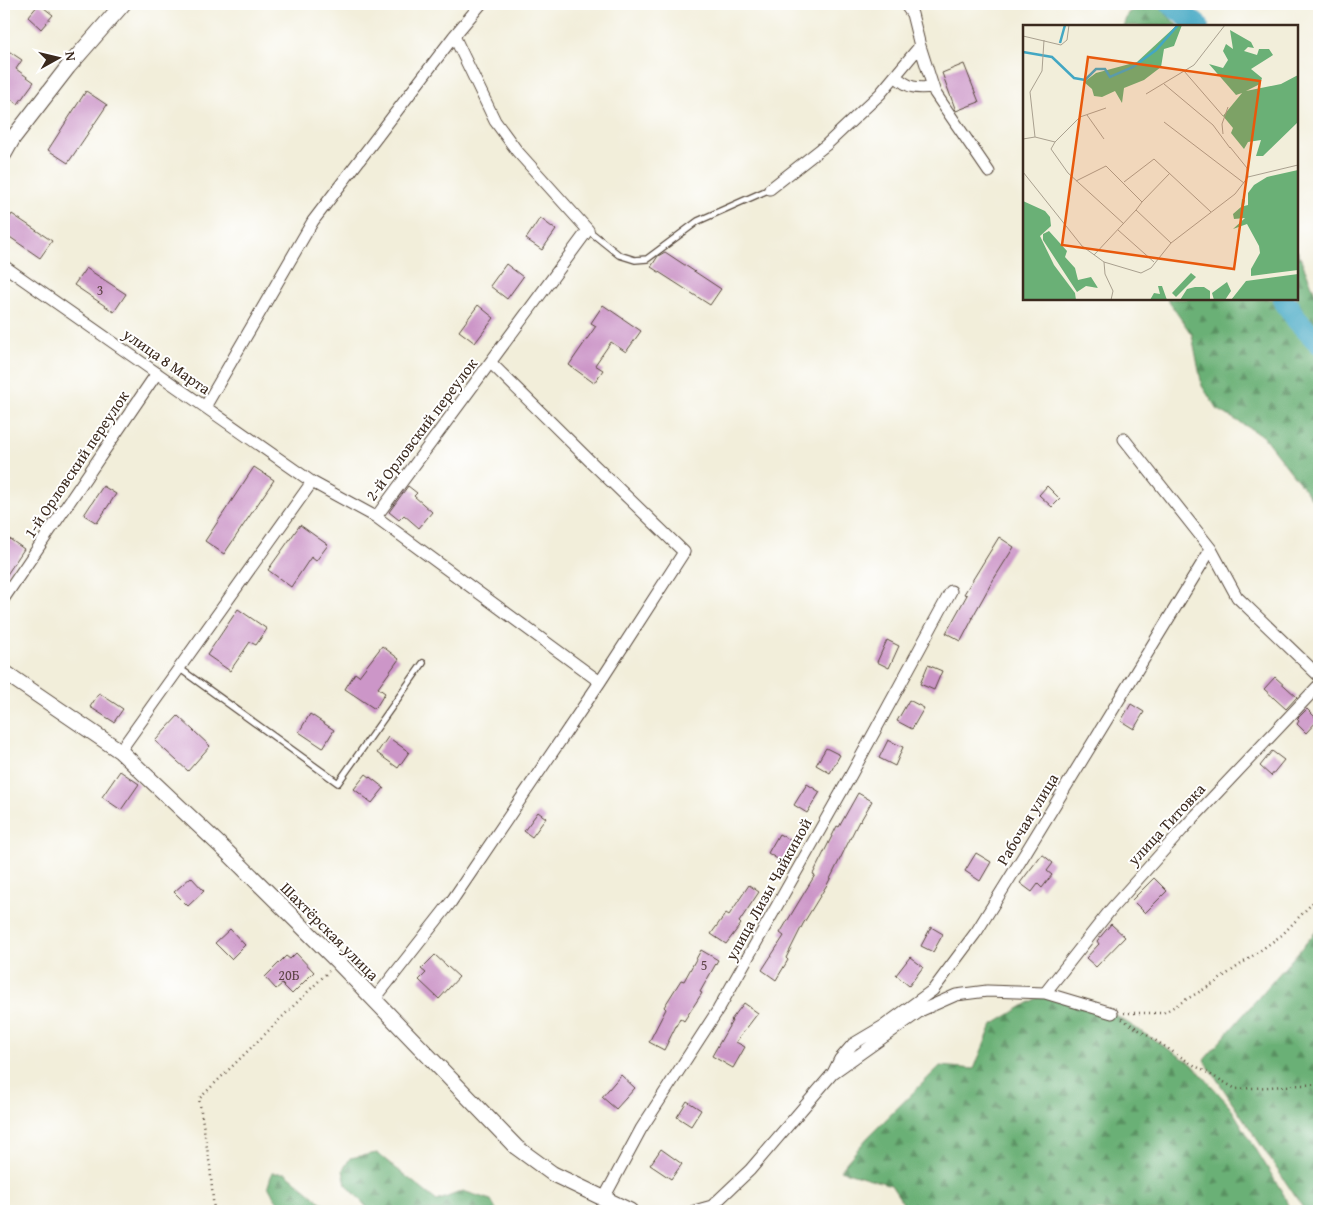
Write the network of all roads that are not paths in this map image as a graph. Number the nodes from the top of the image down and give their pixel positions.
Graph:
1 (123, 4) edge
2 (481, 4) edge
3 (905, 4) edge
4 (454, 36) junction
5 (920, 46) junction
6 (895, 76) junction
7 (933, 87) junction
8 (4, 154) edge
9 (989, 172) dead end
10 (770, 188) joint
11 (588, 230) junction
12 (4, 266) edge
13 (491, 363) junction
14 (157, 373) junction
15 (205, 408) junction
16 (1124, 439) dead end
17 (312, 482) junction
18 (376, 517) junction
19 (1211, 548) junction
20 (951, 591) dead end
21 (4, 598) edge
22 (423, 662) dead end
23 (179, 668) junction
24 (4, 672) edge
25 (1319, 676) edge
26 (600, 682) junction
27 (1319, 685) edge
28 (120, 751) junction
29 (1045, 993) junction
30 (374, 1000) junction
31 (1112, 1013) road end
32 (833, 1073) junction
33 (604, 1198) junction
34 (709, 1209) edge
35 (630, 1211) edge
36 (694, 1211) edge

1 - 8 street
2 - 4 street
3 - 5 street
4 - 11 street
4 - 15 street
5 - 6 street
5 - 7 street
6 - 7 street
6 - 10 street
7 - 9 street
10 - 11 lane
11 - 13 street, 2-й Орловский переулок
12 - 14 street, улица 8 Марта
13 - 18 street, 2-й Орловский переулок
13 - 26 street
14 - 15 street, улица 8 Марта
14 - 21 street, 1-й Орловский переулок
15 - 17 street, улица 8 Марта
16 - 19 street
17 - 18 street, 2-й Орловский переулок
17 - 23 street
18 - 26 street
19 - 25 street
19 - 32 street, Рабочая улица
20 - 33 street, улица Лизы Чайкиной
22 - 23 lane
23 - 28 street
24 - 28 street, Шахтёрская улица
26 - 30 street
27 - 29 street, улица Титовка
28 - 30 street, Шахтёрская улица
29 - 31 street
29 - 32 street
30 - 33 street, Шахтёрская улица
32 - 34 street
33 - 35 street, Шахтёрская улица
34 - 36 street

